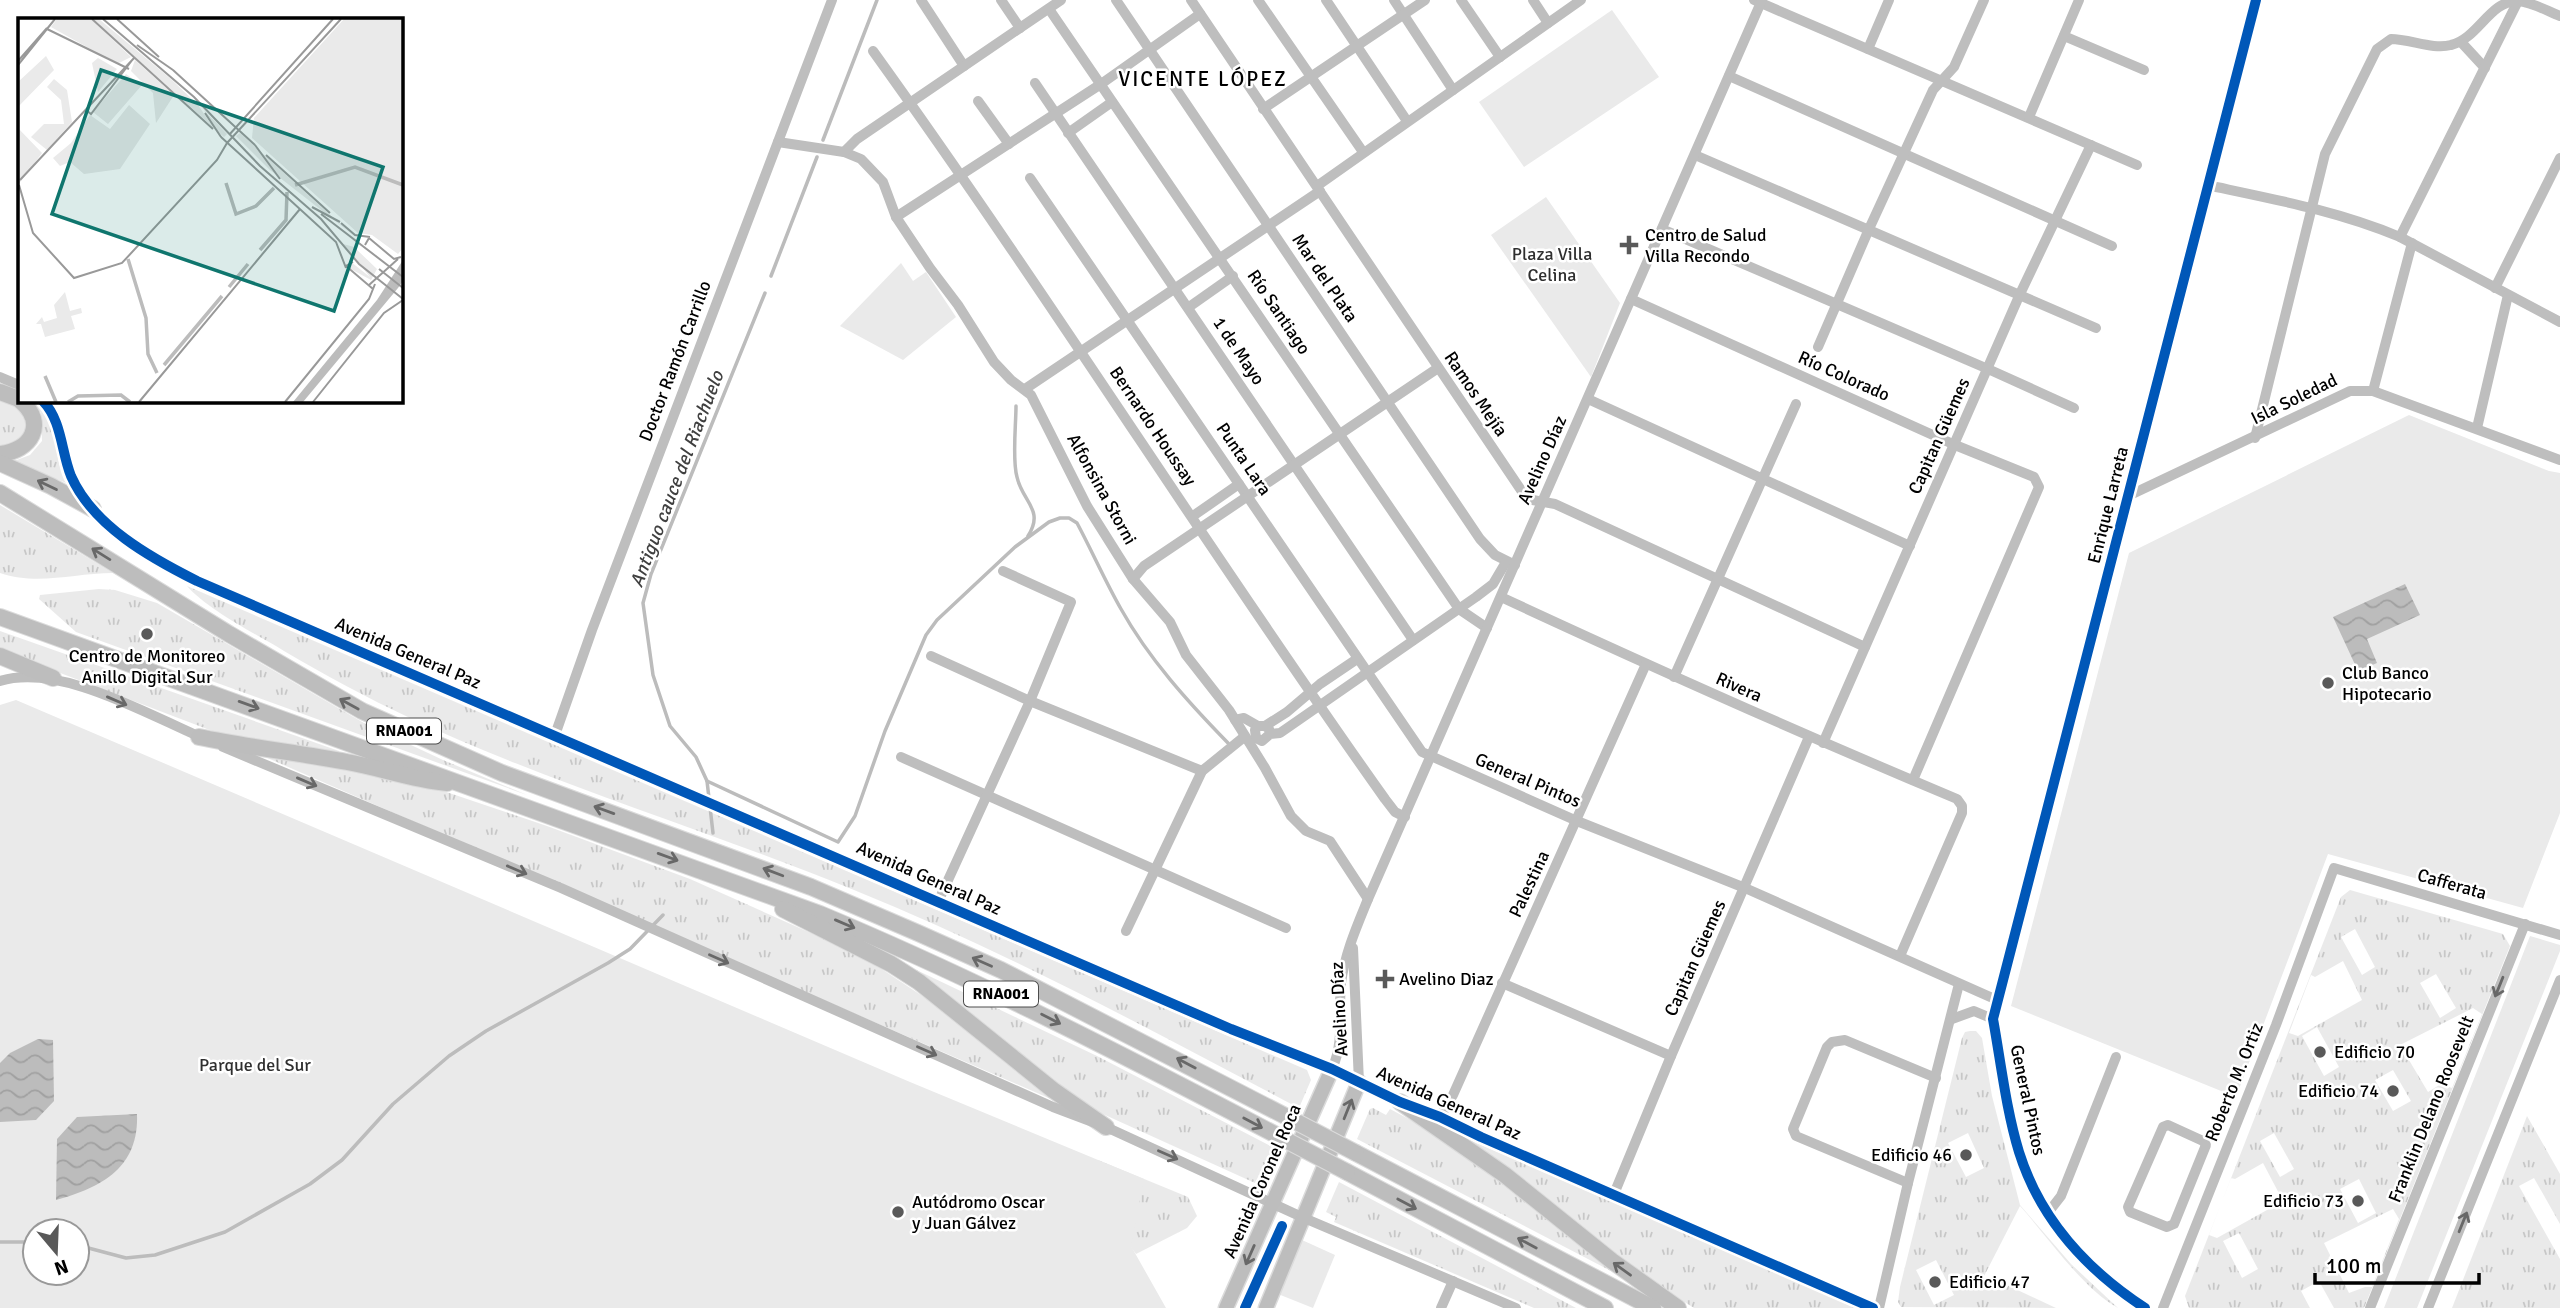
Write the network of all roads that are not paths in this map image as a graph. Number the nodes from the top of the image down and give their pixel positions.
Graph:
1 (832, 0) edge
2 (921, 0) edge
3 (1001, 0) edge
4 (1061, 0) edge
5 (1116, 0) edge
6 (1191, 0) edge
7 (1258, 0) edge
8 (1326, 0) edge
9 (1394, 0) edge
10 (1424, 0) edge
11 (1461, 0) edge
12 (1533, 0) edge
13 (1581, 0) edge
14 (1889, 0) edge
15 (1984, 0) edge
16 (2079, 0) edge
17 (2256, 0) edge
18 (1759, 1) edge
19 (2518, 1) edge
20 (1049, 9) junction
21 (1200, 14) junction
22 (1404, 14) junction
23 (2560, 16) edge
24 (1548, 23) junction
25 (1020, 28) junction
26 (2064, 36) junction
27 (2461, 42) junction
28 (1357, 46) junction
29 (1868, 49) junction
30 (1150, 50) junction
31 (873, 51) dead end
32 (1500, 57) junction
33 (964, 66) junction
34 (2485, 68) junction
35 (2144, 69) dead end
36 (1729, 76) junction
37 (1311, 78) junction
38 (1942, 80) junction
39 (1035, 83) dead end
40 (1101, 84) junction
41 (1453, 90) junction
42 (978, 101) dead end
43 (1112, 102) junction
44 (910, 103) junction
45 (1263, 109) junction
46 (1055, 114) junction
47 (2029, 117) junction
48 (1407, 121) junction
49 (1068, 133) junction
50 (778, 142) junction
51 (1009, 144) junction
52 (2091, 145) junction
53 (844, 152) junction
54 (1363, 152) junction
55 (1904, 153) junction
56 (1695, 155) junction
57 (2560, 158) edge
58 (2137, 165) dead end
59 (961, 174) junction
60 (1030, 178) dead end
61 (2207, 185) junction
62 (1318, 188) junction
63 (2310, 208) junction
64 (896, 217) junction
65 (2056, 220) junction
66 (1268, 226) junction
67 (1662, 229) junction
68 (1869, 229) junction
69 (2400, 237) junction
70 (2412, 243) junction
71 (2112, 246) dead end
72 (1220, 257) junction
73 (1233, 276) junction
74 (1175, 287) junction
75 (2495, 288) junction
76 (2020, 294) junction
77 (2508, 295) junction
78 (1631, 299) junction
79 (1836, 303) junction
80 (1189, 307) junction
81 (1128, 318) junction
82 (2560, 322) edge
83 (2096, 328) dead end
84 (1818, 347) dead end
85 (1080, 350) junction
86 (1438, 368) junction
87 (1988, 369) junction
88 (0, 377) edge
89 (18, 385) edge
90 (1025, 388) junction
91 (2373, 391) junction
92 (0, 392) edge
93 (18, 399) edge
94 (1588, 399) junction
95 (1388, 401) junction
96 (22, 402) edge
97 (44, 402) edge
98 (1796, 404) dead end
99 (2074, 408) dead end
100 (2477, 428) junction
101 (1340, 433) junction
102 (2255, 438) junction
103 (1955, 445) junction
104 (0, 454) edge
105 (2560, 460) edge
106 (0, 463) edge
107 (1294, 464) junction
108 (1762, 478) junction
109 (1239, 484) junction
110 (0, 493) edge
111 (1247, 495) junction
112 (2128, 496) junction
113 (1542, 502) junction
114 (93, 509) junction
115 (1193, 516) junction
116 (1201, 528) junction
117 (1910, 546) junction
118 (1510, 563) junction
119 (1003, 571) dead end
120 (1717, 577) junction
121 (1133, 579) junction
122 (1501, 597) junction
123 (1459, 609) junction
124 (0, 617) edge
125 (1487, 628) junction
126 (1413, 640) junction
127 (1865, 647) junction
128 (0, 656) edge
129 (931, 656) dead end
130 (1357, 659) junction
131 (1646, 664) junction
132 (1367, 674) junction
133 (1674, 677) junction
134 (52, 678) junction
135 (0, 681) edge
136 (1309, 692) junction
137 (1030, 701) junction
138 (1319, 706) junction
139 (1235, 720) junction
140 (1264, 729) junction
141 (555, 735) junction
142 (199, 737) junction
143 (1244, 737) junction
144 (1809, 737) junction
145 (1823, 743) junction
146 (901, 757) dead end
147 (1431, 757) junction
148 (1202, 771) junction
149 (1913, 780) junction
150 (466, 784) junction
151 (986, 796) junction
152 (1405, 817) junction
153 (1577, 821) junction
154 (2334, 868) joint
155 (1157, 870) junction
156 (712, 873) junction
157 (1745, 888) junction
158 (1368, 899) junction
159 (938, 902) junction
160 (2525, 924) junction
161 (1286, 928) dead end
162 (1126, 931) dead end
163 (1354, 935) junction
164 (2560, 935) edge
165 (1900, 957) junction
166 (2560, 980) edge
167 (1502, 984) junction
168 (1959, 984) junction
169 (1997, 1000) junction
170 (1952, 1018) junction
171 (1993, 1019) junction
172 (1671, 1056) junction
173 (2116, 1057) dead end
174 (1332, 1069) junction
175 (1936, 1078) junction
176 (1359, 1082) junction
177 (1399, 1102) junction
178 (1440, 1117) junction
179 (1105, 1128) junction
180 (1908, 1183) junction
181 (2189, 1185) junction
182 (1614, 1194) junction
183 (2208, 1195) junction
184 (1273, 1203) junction
185 (2047, 1214) junction
186 (1304, 1218) junction
187 (1454, 1281) junction
188 (1226, 1308) edge
189 (1266, 1308) edge
190 (1441, 1308) edge
191 (1516, 1308) edge
192 (1605, 1308) edge
193 (1653, 1308) edge
194 (1678, 1308) edge
195 (1873, 1308) edge
196 (1879, 1308) edge
197 (2145, 1308) edge
198 (2163, 1308) edge
199 (2370, 1308) edge
200 (2428, 1308) edge

1 - 50 street, Doctor Ramón Carrillo
2 - 33 street
3 - 25 street
4 - 20 street
5 - 30 street, Mar del Plata
6 - 21 street, Ramos Mejía
7 - 37 street
8 - 28 street
9 - 22 street
10 - 22 street
11 - 32 street
12 - 24 street
13 - 24 street
14 - 29 street
15 - 38 street
16 - 26 street
17 - 61 street, Enrique Larreta
18 - 29 street
18 - 36 street, Avelino Díaz
19 - 23 street
19 - 27 street
19 - 34 street
20 - 25 street
20 - 40 street, Río Santiago
21 - 30 street
21 - 45 street, Ramos Mejía
22 - 28 street
22 - 41 street
24 - 32 street
25 - 33 street
26 - 35 street
26 - 47 street
27 - 34 street
27 - 63 street
28 - 37 street
28 - 48 street
29 - 38 street
30 - 40 street
30 - 66 street, Mar del Plata
31 - 44 street, Bernardo Houssay
32 - 41 street
33 - 44 street
34 - 69 street
36 - 55 street
36 - 56 street, Avelino Díaz
37 - 45 street
37 - 54 street
38 - 47 street
38 - 55 street
39 - 46 street, 1 de Mayo
40 - 43 street, Río Santiago
40 - 46 street
41 - 48 street
42 - 51 street
43 - 49 street
43 - 72 street, Río Santiago
44 - 53 street
44 - 59 street, Bernardo Houssay
45 - 62 street, Ramos Mejía
46 - 49 street, 1 de Mayo
46 - 51 street
47 - 52 street
48 - 54 street
49 - 74 street, 1 de Mayo
50 - 53 street, Alfonsina Storni
50 - 141 street, Doctor Ramón Carrillo
51 - 59 street
52 - 58 street
52 - 65 street, Capitan Güemes
53 - 64 street, Alfonsina Storni
54 - 62 street
55 - 65 street
55 - 68 street
56 - 67 street, Avelino Díaz
56 - 68 street
57 - 75 street
59 - 64 street
59 - 85 street, Bernardo Houssay
60 - 81 street, Punta Lara
61 - 63 street
61 - 112 street, Enrique Larreta
62 - 66 street
62 - 86 street, Ramos Mejía
63 - 69 street
63 - 102 street
64 - 90 street, Alfonsina Storni
65 - 71 street
65 - 76 street, Capitan Güemes
66 - 72 street
66 - 95 street, Mar del Plata
67 - 78 street, Avelino Díaz
67 - 79 street
68 - 76 street
68 - 79 street
69 - 70 street
70 - 75 street
70 - 91 street
72 - 73 street, Río Santiago
72 - 74 street
73 - 80 street
73 - 101 street, Río Santiago
74 - 80 street, 1 de Mayo
74 - 81 street
75 - 77 street
76 - 83 street
76 - 87 street, Capitan Güemes
77 - 82 street
77 - 100 street
78 - 94 street, Avelino Díaz
78 - 103 street, Río Colorado
79 - 84 street
79 - 87 street
80 - 107 street, 1 de Mayo
81 - 85 street
81 - 109 street, Punta Lara
85 - 90 street
85 - 115 street, Bernardo Houssay
86 - 95 street
86 - 113 street, Ramos Mejía
87 - 99 street
87 - 103 street, Capitan Güemes
88 - 89 street
90 - 121 street, Alfonsina Storni
91 - 100 street, Isla Soledad
91 - 102 street, Isla Soledad
92 - 93 highway
94 - 108 street
94 - 113 street, Avelino Díaz
95 - 101 street
95 - 118 street, Mar del Plata
96 - 104 highway
97 - 114 street, Avenida General Paz
98 - 108 street
100 - 105 street, Isla Soledad
101 - 107 street
101 - 123 street, Río Santiago
102 - 112 street, Isla Soledad
103 - 117 street, Capitan Güemes
103 - 149 street, Río Colorado
114 -> 106 highway
107 - 111 street
107 - 126 street, 1 de Mayo
108 - 117 street
108 - 120 street
109 - 111 street, Punta Lara
109 - 115 street
193 -> 110 highway, RNA001, bridge
111 - 116 street
111 - 130 street, Punta Lara
112 - 169 street, Enrique Larreta
113 - 118 street, Avelino Díaz
113 - 120 street, Ramos Mejía
114 - 141 street, Avenida General Paz
115 - 116 street, Bernardo Houssay
116 - 121 street
116 - 136 street, Bernardo Houssay
117 - 127 street, Capitan Güemes
118 - 122 street, Avelino Díaz
118 - 123 street
119 - 137 street
120 - 127 street, Ramos Mejía
120 - 133 street
121 - 139 street, Alfonsina Storni
122 - 125 street, Avelino Díaz
122 - 131 street, Rivera
123 - 125 street, Río Santiago
123 - 126 street
124 -> 150 highway, RNA001
125 - 147 street, Avelino Díaz
126 - 132 street
127 - 145 street, Capitan Güemes
128 - 134 highway
129 - 137 street
130 - 132 street, Punta Lara
130 - 136 street
131 - 133 street, Rivera
131 - 153 street, Palestina
132 - 138 street
132 - 147 street, Punta Lara
133 - 144 street, Rivera
134 - 135 street
134 -> 142 street
136 - 138 street, Bernardo Houssay
136 - 140 street
137 - 148 street
137 - 151 street
138 - 140 street
138 - 152 street, Bernardo Houssay
139 - 140 street
139 - 143 street, Alfonsina Storni
141 - 159 street, Avenida General Paz
142 - 150 highway
142 -> 179 street
143 - 148 street
143 - 158 street, Alfonsina Storni
144 - 145 street, Rivera
144 - 157 street, Capitan Güemes
145 - 149 street, Rivera
146 - 151 street
147 - 152 street, Avelino Díaz
147 - 153 street, General Pintos
148 - 155 street
149 - 165 street, Rivera
150 -> 156 highway, RNA001
151 - 155 street
151 - 159 street
152 - 158 street, Avelino Díaz
153 - 157 street, General Pintos
153 - 167 street, Palestina
154 - 160 street, Cafferata
154 - 183 street, Roberto M. Ortiz
155 - 161 street
155 - 162 street
156 - 179 highway
156 -> 192 highway, RNA001, bridge
157 - 165 street, General Pintos
157 - 172 street, Capitan Güemes
158 - 163 street, Avelino Díaz
159 - 174 street, Avenida General Paz
160 - 164 street, Cafferata
160 -> 199 street, Franklin Delano Roosevelt
163 - 174 street, Avelino Díaz
163 - 176 street, Avelino Díaz
165 - 168 street, General Pintos
200 -> 166 street
167 - 172 street
167 - 178 street, Palestina
168 - 169 street, General Pintos
168 - 170 street
169 - 171 street, Enrique Larreta
170 - 171 street
170 - 175 street
171 - 185 street, General Pintos
172 - 182 street, Capitan Güemes
173 - 185 street
174 - 176 street, Avenida General Paz
174 - 184 main road, Avenida Coronel Roca
175 - 180 street
175 - 180 street
176 - 177 street, Avenida General Paz
186 -> 176 main road
177 - 178 street, Avenida General Paz
194 -> 177 highway
178 - 182 street, Avenida General Paz
179 -> 184 street
180 - 196 street
181 - 181 street
181 - 183 street
182 - 195 street, Avenida General Paz
183 - 198 street, Roberto M. Ortiz
184 - 186 street
184 -> 188 main road, Avenida Coronel Roca
185 - 197 street, General Pintos
186 - 187 street
186 - 189 main road
187 - 190 street
187 - 191 street

